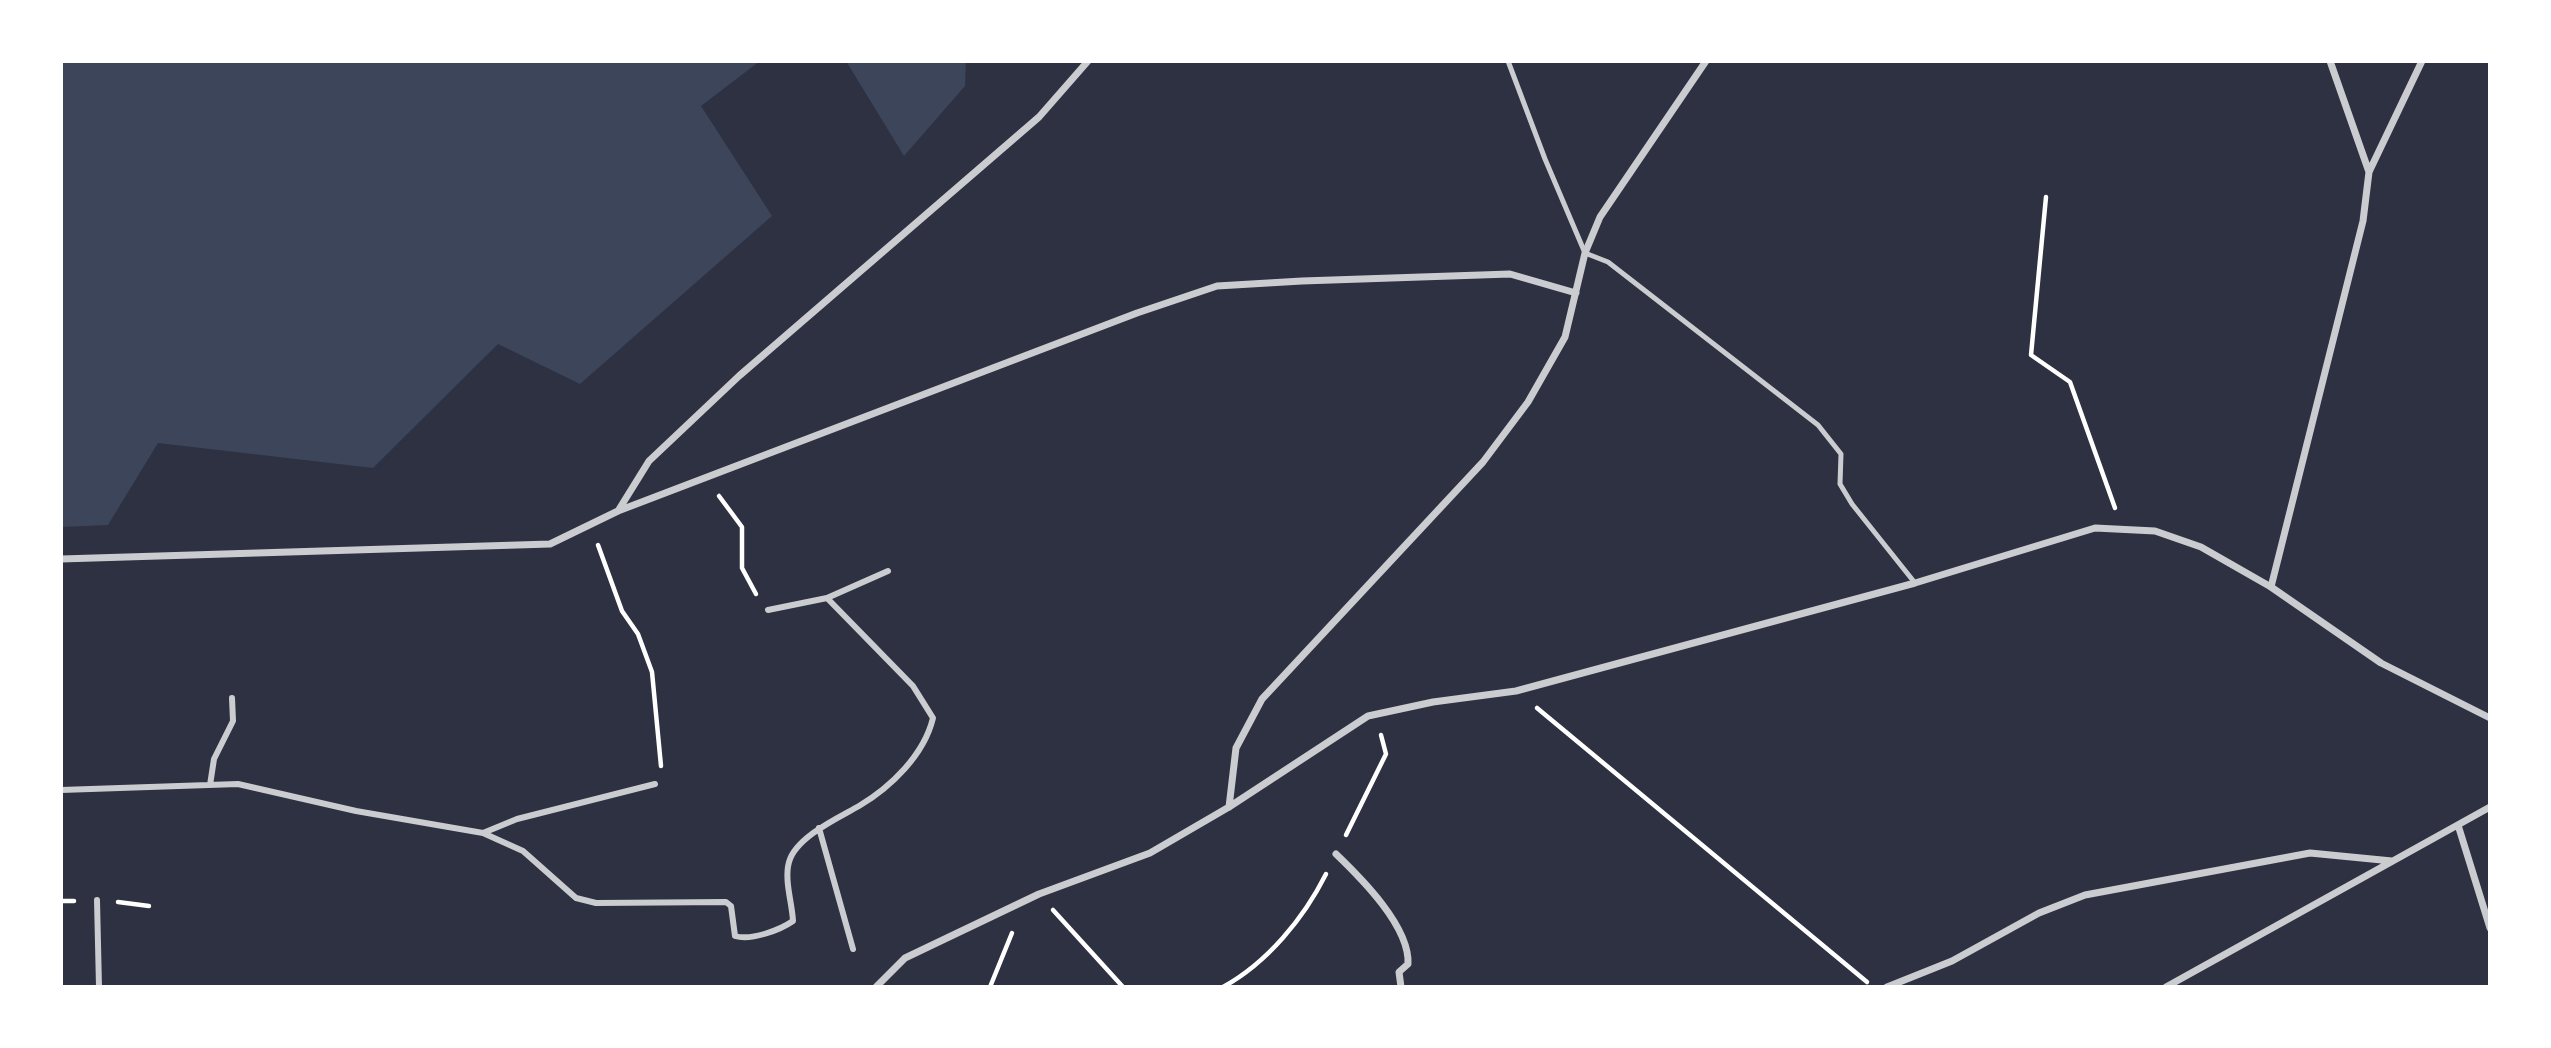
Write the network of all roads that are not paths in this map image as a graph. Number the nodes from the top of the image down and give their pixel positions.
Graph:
1 (1088, 61) edge
2 (1508, 61) edge
3 (1706, 61) edge
4 (2330, 61) edge
5 (2422, 61) edge
6 (2369, 172) junction
7 (1585, 253) junction
8 (1576, 293) junction
9 (618, 511) junction
10 (61, 559) edge
11 (888, 572) dead end
12 (1914, 583) junction
13 (2271, 587) junction
14 (827, 598) junction
15 (768, 610) road end
16 (232, 698) dead end
17 (2490, 718) edge
18 (655, 784) road end
19 (210, 785) junction
20 (61, 790) edge
21 (1229, 807) junction
22 (2490, 807) edge
23 (2458, 824) junction
24 (818, 828) junction
25 (483, 833) junction
26 (1336, 854) dead end
27 (2392, 861) junction
28 (97, 900) road end
29 (2490, 928) edge
30 (853, 949) dead end
31 (99, 987) edge
32 (876, 987) edge
33 (1401, 987) edge
34 (1887, 987) edge
35 (2166, 987) edge

1 - 9 street
2 - 7 lane
3 - 7 street
4 - 6 street
5 - 6 street
6 - 13 street
7 - 8 street
7 - 12 lane
8 - 9 street
8 - 21 street
9 - 10 street
11 - 14 street
12 - 13 street
12 - 21 street
13 - 17 street
14 - 15 street
14 - 24 street
16 - 19 street
18 - 25 street
19 - 20 street
19 - 25 street
21 - 32 street
22 - 23 street
23 - 27 street
23 - 29 street
24 - 25 street
24 - 30 street
26 - 33 street
27 - 34 street
27 - 35 street
28 - 31 street

